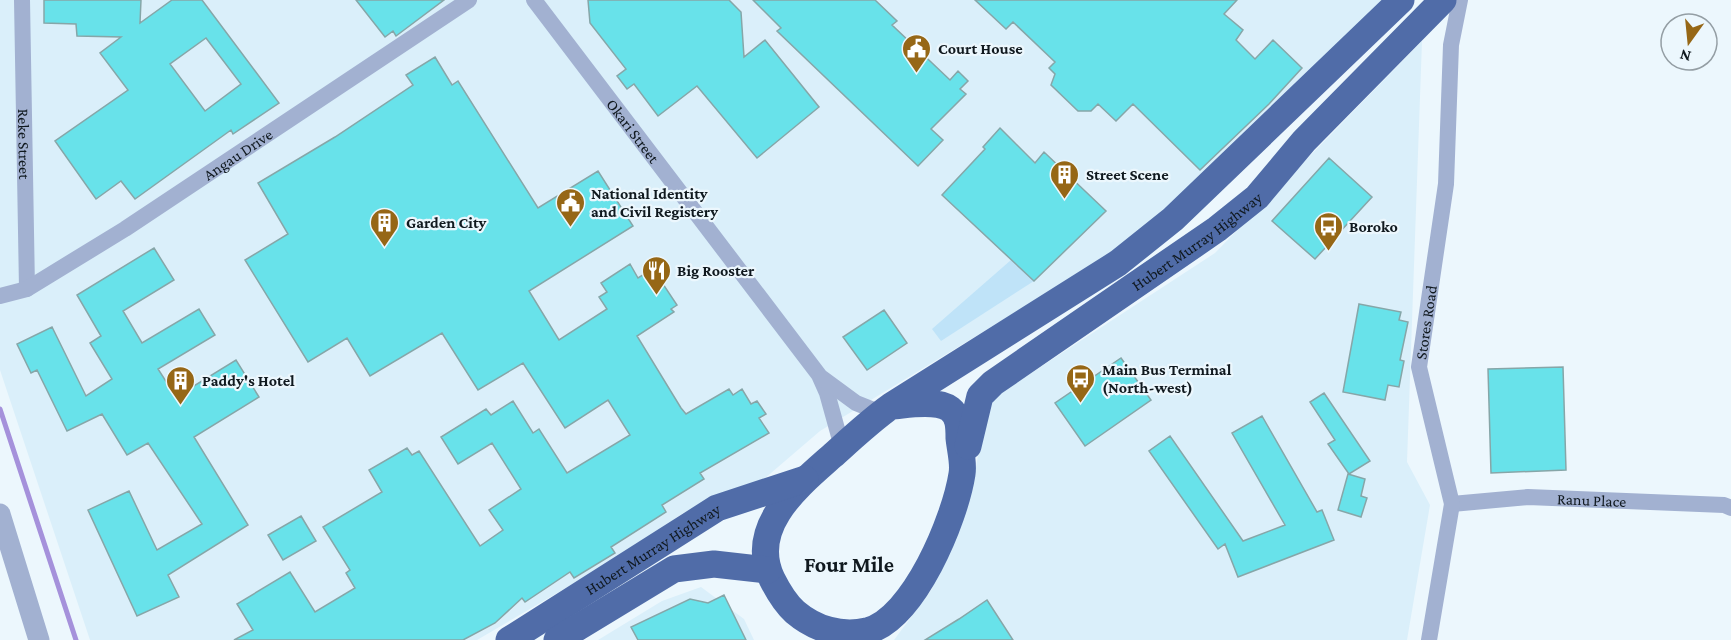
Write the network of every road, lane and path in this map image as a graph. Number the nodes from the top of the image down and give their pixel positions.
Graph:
1 (22, 0) edge
2 (469, 0) edge
3 (534, 0) edge
4 (1401, 0) edge
5 (1443, 0) edge
6 (1460, 0) edge
7 (27, 289) junction
8 (0, 296) edge
9 (819, 375) junction
10 (886, 409) junction
11 (842, 447) junction
12 (962, 473) junction
13 (806, 479) junction
14 (1452, 504) junction
15 (1731, 508) edge
16 (0, 514) edge
17 (5, 541) edge
18 (768, 570) junction
19 (788, 606) junction
20 (875, 634) edge
21 (39, 640) edge
22 (509, 640) edge
23 (557, 640) edge
24 (798, 640) edge
25 (1430, 640) edge

1 - 7 street, Reke Street
2 - 7 street, Angau Drive
3 - 9 street, Okari Street
4 - 10 highway, Hubert Murray Highway
5 - 12 highway, Hubert Murray Highway
6 - 14 street, Stores Road
7 - 8 street, Angau Drive
9 - 10 street, Okari Street
9 - 11 street, Okari Street
10 - 11 highway
10 - 12 highway
11 - 13 highway
12 - 20 highway
13 - 18 highway
13 - 22 highway, Hubert Murray Highway
14 - 15 street, Ranu Place
14 - 25 street, Stores Road
16 - 17 street
17 - 21 street
18 - 19 highway
18 - 23 highway, Hubert Murray Highway
19 - 20 highway
19 - 24 highway

